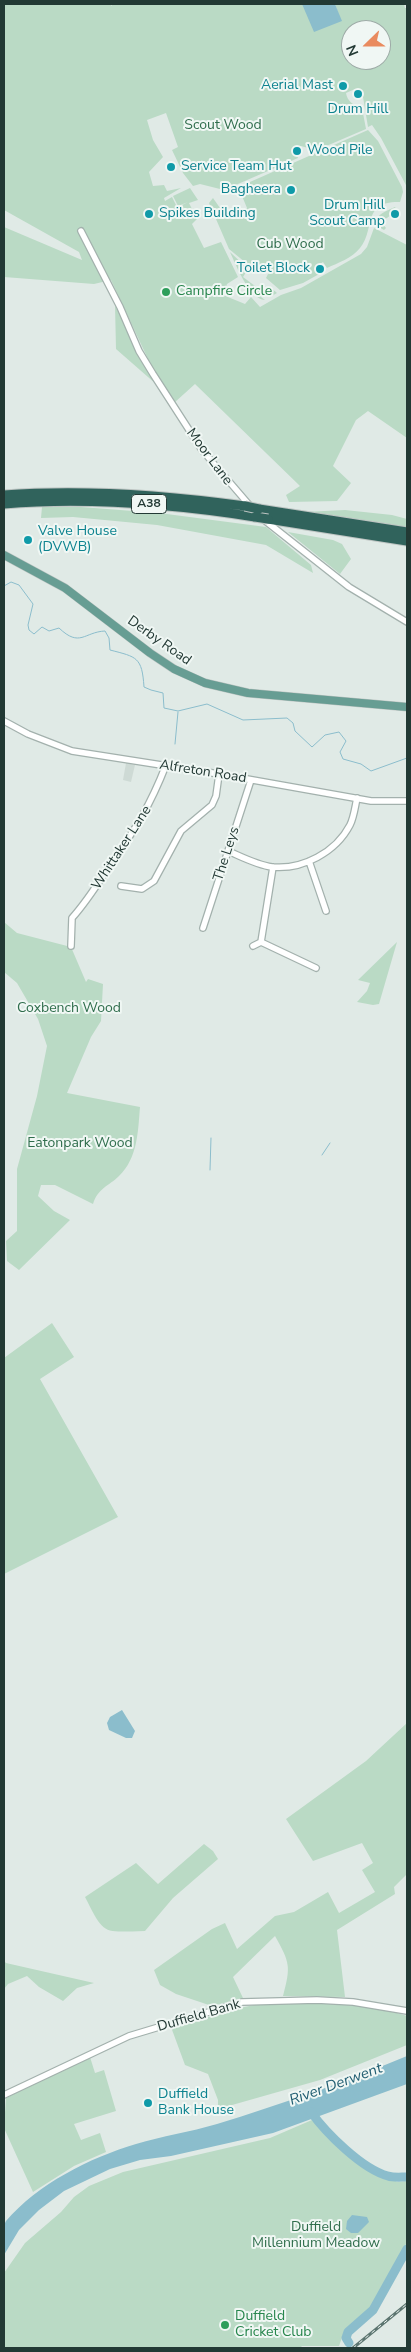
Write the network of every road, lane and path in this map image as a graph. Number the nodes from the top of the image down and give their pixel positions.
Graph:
1 (81, 231) dead end
2 (4, 495) edge
3 (4, 504) edge
4 (257, 513) junction
5 (407, 532) edge
6 (407, 541) edge
7 (4, 555) edge
8 (407, 622) edge
9 (407, 707) edge
10 (4, 721) edge
11 (166, 766) junction
12 (219, 774) junction
13 (251, 780) junction
14 (357, 798) junction
15 (407, 801) edge
16 (228, 851) junction
17 (309, 861) junction
18 (273, 867) junction
19 (121, 886) dead end
20 (326, 911) dead end
21 (203, 928) dead end
22 (261, 942) junction
23 (71, 946) dead end
24 (253, 946) dead end
25 (313, 964) dead end
26 (407, 2011) edge
27 (4, 2095) edge

1 - 8 street, Moor Lane
2 - 4 highway, A38, bridge
3 - 4 highway, A38
4 - 5 highway, A38
4 - 6 highway, A38, bridge
7 - 9 main road, Derby Road
10 - 11 street, Alfreton Road
11 - 12 street, Alfreton Road
11 - 23 street, Whittaker Lane
12 - 13 street, Alfreton Road
12 - 19 street
13 - 14 street, Alfreton Road
13 - 16 street, The Leys
14 - 15 street, Alfreton Road
14 - 17 street
16 - 18 street
16 - 21 street, The Leys
17 - 18 street
17 - 20 street
18 - 22 street
22 - 24 street
22 - 25 street
26 - 27 street, Duffield Bank

